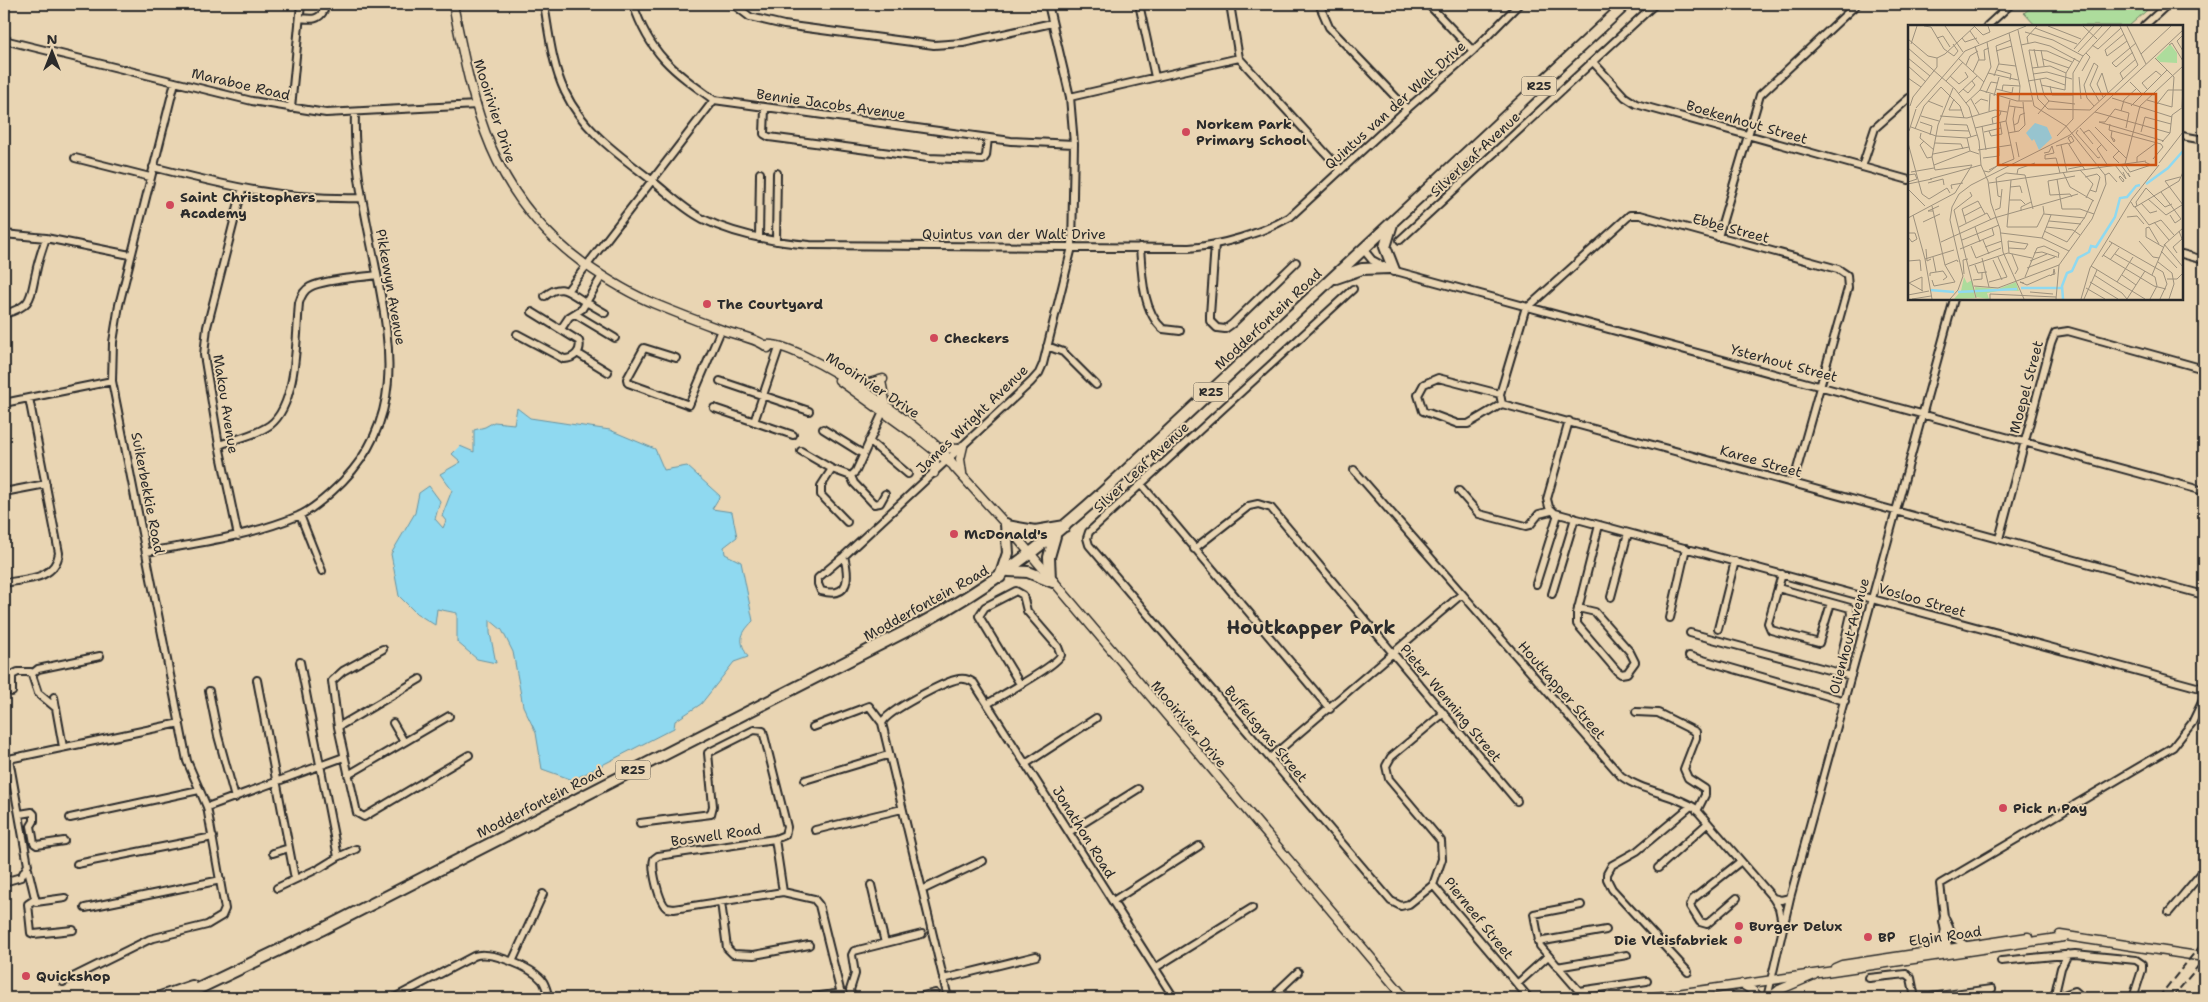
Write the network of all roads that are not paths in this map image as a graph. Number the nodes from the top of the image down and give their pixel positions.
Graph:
1 (301, 4) edge
2 (322, 4) edge
3 (453, 4) edge
4 (544, 4) edge
5 (633, 4) edge
6 (733, 4) edge
7 (1048, 4) edge
8 (1139, 4) edge
9 (1230, 4) edge
10 (1319, 4) edge
11 (1428, 4) edge
12 (1519, 4) edge
13 (1626, 4) edge
14 (1655, 4) edge
15 (1856, 4) edge
16 (2168, 4) edge
17 (2008, 5) edge
18 (300, 18) junction
19 (1052, 23) junction
20 (1988, 25) edge
21 (2145, 25) edge
22 (4, 40) edge
23 (1473, 51) junction
24 (1239, 58) junction
25 (1593, 62) junction
26 (1155, 77) junction
27 (175, 82) junction
28 (1070, 97) junction
29 (1908, 99) edge
30 (714, 100) junction
31 (477, 105) junction
32 (291, 108) junction
33 (765, 109) junction
34 (1407, 109) junction
35 (355, 113) junction
36 (1748, 136) junction
37 (2183, 136) edge
38 (988, 138) junction
39 (2204, 140) edge
40 (1074, 144) junction
41 (75, 158) dead end
42 (153, 167) junction
43 (1862, 167) junction
44 (1341, 170) junction
45 (760, 173) dead end
46 (777, 174) dead end
47 (150, 177) junction
48 (1908, 180) edge
49 (653, 182) junction
50 (242, 190) junction
51 (362, 198) junction
52 (1394, 221) junction
53 (4, 234) edge
54 (1718, 237) junction
55 (46, 238) junction
56 (759, 238) junction
57 (1400, 240) dead end
58 (776, 241) junction
59 (1216, 244) junction
60 (1072, 247) junction
61 (1140, 247) junction
62 (1363, 249) junction
63 (2183, 254) edge
64 (130, 255) junction
65 (2204, 260) edge
66 (1296, 262) dead end
67 (587, 265) junction
68 (1391, 269) junction
69 (378, 275) junction
70 (602, 276) junction
71 (1330, 280) junction
72 (1353, 289) dead end
73 (567, 291) junction
74 (545, 296) dead end
75 (1954, 300) edge
76 (584, 301) junction
77 (1528, 307) junction
78 (532, 312) dead end
79 (605, 313) dead end
80 (4, 314) edge
81 (575, 314) junction
82 (560, 329) junction
83 (721, 330) junction
84 (1180, 331) dead end
85 (517, 334) dead end
86 (615, 338) dead end
87 (1047, 346) junction
88 (779, 350) junction
89 (577, 353) junction
90 (803, 356) junction
91 (676, 358) dead end
92 (2204, 369) edge
93 (608, 372) dead end
94 (112, 381) junction
95 (720, 381) dead end
96 (1096, 385) dead end
97 (1820, 386) junction
98 (1500, 394) junction
99 (763, 396) junction
100 (29, 398) junction
101 (4, 404) edge
102 (1502, 404) junction
103 (714, 408) dead end
104 (885, 409) junction
105 (808, 412) dead end
106 (1922, 414) junction
107 (1569, 421) junction
108 (754, 422) junction
109 (823, 429) dead end
110 (793, 435) dead end
111 (869, 441) junction
112 (2024, 442) junction
113 (219, 445) junction
114 (961, 447) junction
115 (936, 449) junction
116 (801, 451) dead end
117 (863, 454) junction
118 (948, 460) junction
119 (832, 469) junction
120 (1354, 470) dead end
121 (934, 473) junction
122 (908, 474) dead end
123 (962, 474) junction
124 (851, 476) junction
125 (1793, 483) junction
126 (46, 484) junction
127 (1141, 484) junction
128 (1459, 491) dead end
129 (2204, 491) edge
130 (4, 492) edge
131 (885, 494) dead end
132 (1550, 509) junction
133 (1896, 511) junction
134 (1558, 514) junction
135 (300, 515) junction
136 (1575, 518) junction
137 (848, 522) dead end
138 (1006, 525) junction
139 (1599, 525) junction
140 (1066, 526) junction
141 (1628, 533) junction
142 (238, 536) junction
143 (1055, 536) junction
144 (1999, 539) junction
145 (1089, 545) joint
146 (1686, 548) junction
147 (1194, 549) junction
148 (147, 552) junction
149 (1031, 555) junction
150 (844, 556) junction
151 (1735, 562) junction
152 (1009, 571) junction
153 (322, 572) dead end
154 (1782, 574) junction
155 (1000, 577) junction
156 (1052, 581) junction
157 (4, 583) edge
158 (1536, 584) dead end
159 (1778, 588) junction
160 (1462, 594) junction
161 (1552, 594) dead end
162 (2204, 595) edge
163 (1611, 597) dead end
164 (1872, 599) junction
165 (1831, 603) junction
166 (1578, 608) junction
167 (1670, 618) dead end
168 (1718, 629) dead end
169 (1690, 633) dead end
170 (383, 650) dead end
171 (1393, 652) junction
172 (1842, 653) dead end
173 (100, 656) dead end
174 (1689, 656) dead end
175 (300, 662) dead end
176 (33, 673) junction
177 (1851, 676) junction
178 (420, 679) dead end
179 (257, 680) dead end
180 (1020, 684) junction
181 (2204, 689) edge
182 (209, 691) dead end
183 (12, 692) dead end
184 (54, 697) dead end
185 (2204, 698) edge
186 (1844, 701) junction
187 (989, 704) junction
188 (56, 708) junction
189 (1330, 709) junction
190 (1636, 712) dead end
191 (1444, 713) junction
192 (449, 716) dead end
193 (1096, 718) dead end
194 (882, 722) junction
195 (180, 723) junction
196 (393, 723) dead end
197 (338, 727) junction
198 (813, 727) dead end
199 (404, 742) junction
200 (62, 747) junction
201 (469, 755) dead end
202 (888, 755) junction
203 (344, 757) junction
204 (1270, 758) junction
205 (6, 759) edge
206 (1026, 763) junction
207 (321, 766) junction
208 (348, 774) junction
209 (805, 780) dead end
210 (276, 782) junction
211 (1138, 789) dead end
212 (199, 790) junction
213 (235, 798) junction
214 (1517, 801) dead end
215 (1691, 806) junction
216 (207, 807) junction
217 (902, 809) junction
218 (1698, 811) junction
219 (20, 814) junction
220 (70, 818) dead end
221 (1708, 822) junction
222 (640, 823) dead end
223 (815, 830) dead end
224 (1069, 832) junction
225 (213, 837) junction
226 (775, 839) junction
227 (64, 841) dead end
228 (1199, 846) dead end
229 (289, 848) junction
230 (356, 849) dead end
231 (272, 853) dead end
232 (338, 857) junction
233 (983, 861) dead end
234 (1741, 861) junction
235 (78, 864) dead end
236 (1658, 868) dead end
237 (2204, 870) edge
238 (26, 871) junction
239 (295, 879) junction
240 (221, 880) junction
241 (4, 882) edge
242 (871, 885) dead end
243 (1433, 885) junction
244 (277, 888) dead end
245 (922, 890) junction
246 (783, 892) junction
247 (543, 894) dead end
248 (65, 898) dead end
249 (1737, 898) dead end
250 (1773, 898) junction
251 (1790, 898) junction
252 (34, 900) junction
253 (1113, 901) junction
254 (721, 902) junction
255 (1581, 905) dead end
256 (85, 908) dead end
257 (1252, 908) dead end
258 (2168, 912) dead end
259 (1944, 916) junction
260 (73, 930) dead end
261 (1606, 930) dead end
262 (1782, 930) junction
263 (1945, 933) junction
264 (922, 934) dead end
265 (2064, 937) junction
266 (1538, 942) junction
267 (885, 943) junction
268 (810, 945) dead end
269 (1968, 946) junction
270 (1931, 951) junction
271 (1949, 952) junction
272 (2068, 954) junction
273 (1627, 955) dead end
274 (1036, 956) dead end
275 (1548, 956) junction
276 (2204, 957) edge
277 (2002, 961) dead end
278 (512, 962) junction
279 (1155, 968) junction
280 (1557, 968) junction
281 (1831, 970) junction
282 (1298, 972) dead end
283 (1688, 972) dead end
284 (1817, 972) junction
285 (1869, 978) dead end
286 (943, 979) junction
287 (1769, 979) junction
288 (214, 980) junction
289 (1647, 981) dead end
290 (63, 982) dead end
291 (1517, 984) junction
292 (1742, 984) junction
293 (1992, 989) dead end
294 (935, 993) dead end
295 (852, 995) edge
296 (841, 996) edge
297 (157, 998) edge
298 (179, 998) edge
299 (394, 998) edge
300 (549, 998) edge
301 (804, 998) edge
302 (914, 998) edge
303 (948, 998) edge
304 (1174, 998) edge
305 (1274, 998) edge
306 (1405, 998) edge
307 (1529, 998) edge
308 (1650, 998) edge
309 (1759, 998) edge
310 (1768, 998) edge
311 (1915, 998) edge
312 (1923, 998) edge
313 (2055, 998) edge
314 (2083, 998) edge
315 (2133, 998) edge

1 - 18 street
2 - 18 street
3 - 31 street, Mooirivier Drive
4 - 49 street, Quintus van der Walt Drive
5 - 30 street, Bennie Jacobs Avenue
6 - 19 street
7 - 19 street, James Wright Avenue
8 - 26 street
9 - 24 street
10 - 34 street
11 - 23 street
12 - 23 street, Quintus van der Walt Drive
13 - 52 main road, Modderfontein Road / R25
14 - 25 street, Silverleaf Avenue
15 - 36 street
16 - 21 street
17 - 20 street
18 - 32 street
19 - 28 street, James Wright Avenue
22 - 27 street, Maraboe Road
23 - 34 street, Quintus van der Walt Drive
24 - 26 street
24 - 44 street
25 - 36 street, Boekenhout Street
25 - 57 street, Silverleaf Avenue
26 - 28 street
27 - 32 street, Maraboe Road
27 - 42 street, Suikerbekkie Road
28 - 40 street, James Wright Avenue
29 - 43 street
30 - 33 street, Bennie Jacobs Avenue
30 - 49 street
31 - 35 street, Maraboe Road
31 - 67 street, Mooirivier Drive
32 - 35 street, Maraboe Road
33 - 38 street, Bennie Jacobs Avenue
33 - 38 street
34 - 44 street, Quintus van der Walt Drive
35 - 51 street, Pikkewyn Avenue
36 - 43 street, Boekenhout Street
36 - 54 street
37 - 39 street
38 - 40 street, Bennie Jacobs Avenue
40 - 60 street, James Wright Avenue
41 - 47 street
42 - 47 street, Suikerbekkie Road
42 - 50 street
43 - 48 street, Boekenhout Street
44 - 59 street, Quintus van der Walt Drive
45 - 56 street
46 - 58 street
47 - 64 street, Suikerbekkie Road
49 - 56 street, Quintus van der Walt Drive
49 - 67 street
50 - 51 street
50 - 113 street, Makou Avenue
51 - 69 street, Pikkewyn Avenue
52 - 62 main road, Modderfontein Road / R25
52 - 68 main road
53 - 55 street
54 - 77 street, Ebbe Street
54 - 97 street, Ebbe Street
55 - 64 street
55 - 80 street
56 - 58 street, Quintus van der Walt Drive
58 - 60 street, Quintus van der Walt Drive
59 - 61 street, Quintus van der Walt Drive
59 - 66 street
60 - 61 street, Quintus van der Walt Drive
60 - 87 street, James Wright Avenue
61 - 84 street
62 - 68 street, Ysterhout Street
62 - 71 main road, Modderfontein Road / R25
63 - 65 street
64 - 94 street, Suikerbekkie Road
67 - 70 street, Mooirivier Drive
67 - 73 street
68 - 71 main road
68 - 77 street, Ysterhout Street
69 - 113 street
69 - 135 street, Pikkewyn Avenue
70 - 76 street
70 - 83 street, Mooirivier Drive
71 - 140 main road, Modderfontein Road / R25
72 - 127 street, Silver Leaf Avenue
73 - 74 street
73 - 76 street
75 - 106 street, Olienhout Avenue
76 - 79 street
76 - 81 street
77 - 97 street, Ysterhout Street
77 - 98 street, Ebbe Street
78 - 82 street
81 - 82 street
81 - 86 street
82 - 89 street
83 - 88 street, Mooirivier Drive
83 - 91 street
85 - 89 street
87 - 96 street
87 - 114 street, James Wright Avenue
88 - 90 street, Mooirivier Drive
88 - 99 street
88 - 104 street, Mooirivier Drive
89 - 93 street
90 - 104 street, Mooirivier Drive
90 - 104 street
92 - 112 street, Moepel Street
94 - 100 street
94 - 148 street, Suikerbekkie Road
95 - 99 street
97 - 106 street, Ysterhout Street
97 - 125 street, Ebbe Street
98 - 102 street, Ebbe Street
98 - 102 street
99 - 105 street
99 - 108 street
100 - 101 street
100 - 126 street
102 - 107 street, Karee Street
103 - 108 street
104 - 111 street
104 - 115 street, Mooirivier Drive
106 - 112 street, Ysterhout Street
106 - 133 street, Olienhout Avenue
107 - 125 street, Karee Street
107 - 132 street
108 - 110 street
109 - 117 street
111 - 117 street
111 - 122 street
112 - 129 street, Ysterhout Street
112 - 144 street, Moepel Street
113 - 142 street, Makou Avenue
114 - 115 street
114 - 118 street, James Wright Avenue
114 - 123 street
115 - 118 street, Mooirivier Drive
115 - 121 street
116 - 119 street
117 - 124 street
118 - 121 street, James Wright Avenue
118 - 123 street, Mooirivier Drive
119 - 124 street
119 - 137 street
120 - 160 street, Houtkapper Street
121 - 150 street, James Wright Avenue
123 - 138 street, Mooirivier Drive
124 - 131 street
125 - 133 street, Karee Street
126 - 130 street
126 - 157 street
127 - 145 street, Silver Leaf Avenue
127 - 147 street
128 - 132 street
132 - 134 street, Vosloo Street
133 - 144 street, Karee Street
133 - 164 street, Olienhout Avenue
134 - 136 street, Vosloo Street
134 - 158 street
135 - 142 street, Pikkewyn Avenue
135 - 153 street
136 - 139 street, Vosloo Street
136 - 161 street
138 - 140 main road
138 - 149 street, Mooirivier Drive
138 - 155 main road
139 - 141 street, Vosloo Street
139 - 166 street
140 - 143 main road, Modderfontein Road / R25
141 - 146 street, Vosloo Street
141 - 163 street
142 - 148 street, Pikkewyn Avenue
143 - 149 main road, Modderfontein Road / R25
143 - 156 main road
144 - 162 street, Karee Street
145 - 204 street, Buffelsgras Street
146 - 151 street, Vosloo Street
146 - 167 street
147 - 171 street, Pieter Wenning Street
147 - 189 street
148 - 195 street, Suikerbekkie Road
149 - 152 main road, Modderfontein Road / R25
149 - 156 street, Mooirivier Drive
150 - 150 street, James Wright Avenue
151 - 154 street, Vosloo Street
151 - 168 street
152 - 155 main road, Modderfontein Road / R25
152 - 156 main road
154 - 159 street
154 - 164 street, Vosloo Street
155 - 288 main road, Modderfontein Road / R25
156 - 306 street, Mooirivier Drive
159 - 165 street
159 - 165 street
160 - 171 street
160 - 215 street, Houtkapper Street
164 - 177 street, Olienhout Avenue
164 - 181 street, Vosloo Street
165 - 172 street
166 - 166 street
169 - 177 street
170 - 197 street
171 - 189 street
171 - 191 street, Pieter Wenning Street
173 - 176 street
174 - 186 street
175 - 207 street
176 - 183 street
176 - 188 street
177 - 186 street, Olienhout Avenue
178 - 197 street
179 - 210 street
180 - 180 street
180 - 187 street
182 - 213 street
184 - 188 street
185 - 259 street
186 - 251 street, Olienhout Avenue
187 - 194 street, Jonathon Road
187 - 206 street, Jonathon Road
188 - 200 street
189 - 204 street
190 - 218 street
191 - 214 street, Pieter Wenning Street
191 - 243 street, Pierneef Street
192 - 199 street
193 - 206 street
194 - 198 street
194 - 202 street
195 - 200 street
195 - 212 street, Suikerbekkie Road
196 - 199 street
197 - 203 street
199 - 208 street
200 - 205 street
201 - 208 street
202 - 209 street
202 - 217 street
203 - 207 street
203 - 208 street
204 - 243 street, Buffelsgras Street
205 - 219 street
206 - 224 street, Jonathon Road
207 - 210 street
207 - 232 street
210 - 213 street
210 - 229 street
211 - 224 street
212 - 216 street, Suikerbekkie Road
212 - 220 street
213 - 216 street
215 - 218 street, Houtkapper Street
215 - 283 street
216 - 225 street, Suikerbekkie Road
217 - 223 street
217 - 245 street
218 - 221 street, Houtkapper Street
219 - 227 street
219 - 238 street
221 - 234 street, Houtkapper Street
221 - 236 street
222 - 226 street, Boswell Road
224 - 253 street, Jonathon Road
225 - 235 street
225 - 240 street, Suikerbekkie Road
226 - 246 street
226 - 254 street, Boswell Road
228 - 253 street
229 - 231 street
229 - 239 street
230 - 232 street
232 - 239 street
233 - 245 street
234 - 249 street
234 - 250 street, Houtkapper Street
237 - 258 street
238 - 241 street
238 - 252 street
239 - 244 street
240 - 256 street
240 - 290 street, Suikerbekkie Road
242 - 267 street
243 - 291 street, Pierneef Street
245 - 286 street
246 - 254 street, Boswell Road
246 - 296 street, Boswell Road
247 - 278 street
248 - 252 street
250 - 251 street
250 - 262 street, Houtkapper Street
251 - 262 street, Olienhout Avenue
252 - 260 street
253 - 279 street, Jonathon Road
254 - 268 street
255 - 266 street
257 - 279 street
259 - 263 street
259 - 269 street
261 - 266 street
262 - 287 street, Olienhout Avenue
263 - 270 street
263 - 271 street
264 - 267 street
265 - 269 street, Elgin Road
265 - 271 street, Elgin Road
265 - 276 street, Elgin Road
266 - 275 street
267 - 295 street
269 - 271 street, Elgin Road
270 - 271 street, Elgin Road
270 - 281 street, Elgin Road
271 - 281 street, Elgin Road
272 - 277 street
272 - 313 street
272 - 315 street
273 - 280 street
274 - 286 street
275 - 280 street
275 - 291 street
278 - 299 street
278 - 300 street
279 - 304 street, Jonathon Road
280 - 289 street
281 - 284 street, Elgin Road
282 - 305 street
284 - 287 street, Elgin Road
284 - 310 street
285 - 311 street
286 - 303 street
287 - 292 street, Elgin Road
287 - 310 street, Olienhout Avenue
288 - 297 main road, Modderfontein Road / R25
288 - 298 main road, Modderfontein Road / R25
291 - 307 street, Pierneef Street
292 - 308 street, Elgin Road
292 - 309 street
293 - 312 street
294 - 302 street
295 - 296 street
296 - 301 street
313 - 314 street

